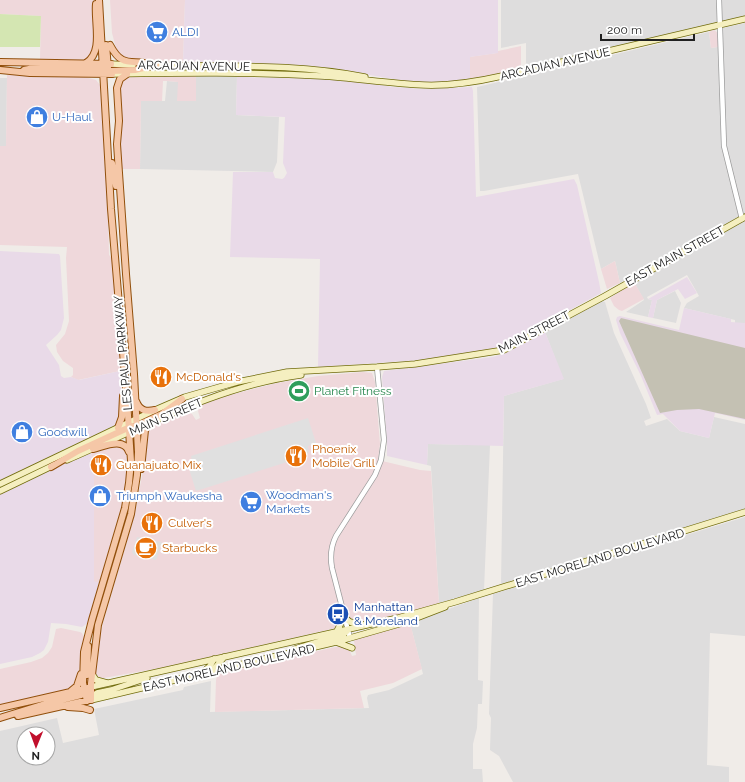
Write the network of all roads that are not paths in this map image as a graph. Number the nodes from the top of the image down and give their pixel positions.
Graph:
1 (98, 0) edge
2 (719, 0) edge
3 (745, 19) edge
4 (720, 25) junction
5 (110, 45) dead end
6 (0, 62) edge
7 (86, 63) junction
8 (156, 65) junction
9 (165, 65) junction
10 (107, 69) junction
11 (0, 70) edge
12 (16, 72) junction
13 (319, 73) junction
14 (81, 74) junction
15 (127, 74) junction
16 (137, 74) junction
17 (104, 87) junction
18 (107, 124) junction
19 (121, 212) junction
20 (743, 218) edge
21 (114, 247) junction
22 (605, 296) joint
23 (130, 326) junction
24 (123, 354) junction
25 (377, 368) junction
26 (265, 379) junction
27 (184, 398) junction
28 (135, 399) junction
29 (198, 402) junction
30 (155, 410) junction
31 (164, 417) junction
32 (151, 423) junction
33 (133, 427) junction
34 (118, 428) junction
35 (93, 448) junction
36 (130, 456) junction
37 (51, 467) junction
38 (137, 480) junction
39 (0, 484) edge
40 (0, 491) edge
41 (745, 512) edge
42 (121, 525) junction
43 (111, 556) junction
44 (118, 557) junction
45 (107, 595) junction
46 (455, 602) junction
47 (344, 617) junction
48 (373, 624) junction
49 (366, 626) junction
50 (348, 630) junction
51 (337, 631) junction
52 (371, 632) junction
53 (350, 638) junction
54 (87, 641) junction
55 (336, 642) junction
56 (352, 648) dead end
57 (225, 657) junction
58 (274, 657) junction
59 (214, 659) junction
60 (83, 661) junction
61 (162, 671) junction
62 (214, 672) junction
63 (92, 674) junction
64 (199, 675) junction
65 (108, 683) junction
66 (70, 692) junction
67 (88, 694) junction
68 (63, 706) junction
69 (0, 708) edge
70 (90, 710) dead end
71 (0, 719) edge

1 - 7 main road
1 - 10 main road, LES PAUL PARKWAY
2 - 4 street
3 - 4 main road, ARCADIAN AVENUE
4 - 13 main road, ARCADIAN AVENUE
4 - 20 street
5 - 8 main road
6 - 7 main road, ARCADIAN AVENUE
7 - 10 main road, ARCADIAN AVENUE
8 - 9 main road, ARCADIAN AVENUE
8 - 10 main road
9 - 13 main road, ARCADIAN AVENUE
9 - 16 main road
10 - 12 main road
10 - 14 main road, ARCADIAN AVENUE
10 - 15 main road, ARCADIAN AVENUE
10 - 17 main road, LES PAUL PARKWAY
11 - 12 main road, ARCADIAN AVENUE
12 - 14 main road, ARCADIAN AVENUE
13 - 16 main road, ARCADIAN AVENUE
14 - 17 main road
15 - 16 main road, ARCADIAN AVENUE
15 - 19 main road, LES PAUL PARKWAY
17 - 18 main road, LES PAUL PARKWAY
18 - 19 main road
18 - 21 main road, LES PAUL PARKWAY
19 - 23 main road, LES PAUL PARKWAY
20 - 22 main road, EAST MAIN STREET
21 - 23 main road
21 - 24 main road, LES PAUL PARKWAY
22 - 25 main road, MAIN STREET
23 - 28 main road, LES PAUL PARKWAY
24 - 33 main road, LES PAUL PARKWAY
24 - 34 main road
25 - 26 main road, MAIN STREET
25 - 47 street
26 - 27 main road, MAIN STREET
26 - 29 main road, MAIN STREET
27 - 29 main road
27 - 30 main road, MAIN STREET
27 - 31 main road
27 - 33 main road
28 - 30 main road
28 - 33 main road, LES PAUL PARKWAY
29 - 31 main road, MAIN STREET
30 - 33 main road, MAIN STREET
31 - 32 main road, MAIN STREET
32 - 33 main road, MAIN STREET
32 - 38 main road
33 - 34 main road, MAIN STREET
33 - 35 main road, MAIN STREET
33 - 36 main road, LES PAUL PARKWAY
33 - 37 main road
33 - 38 main road, LES PAUL PARKWAY
34 - 39 main road, MAIN STREET
35 - 36 main road
35 - 37 main road, MAIN STREET
36 - 42 main road, LES PAUL PARKWAY
37 - 40 main road, MAIN STREET
38 - 44 main road, LES PAUL PARKWAY
41 - 46 main road, EAST MORELAND BOULEVARD
42 - 43 main road, LES PAUL PARKWAY
42 - 44 main road
43 - 45 main road
43 - 54 main road, LES PAUL PARKWAY
44 - 45 main road, LES PAUL PARKWAY
45 - 63 main road, LES PAUL PARKWAY
46 - 48 main road, EAST MORELAND BOULEVARD
46 - 52 main road, EAST MORELAND BOULEVARD
47 - 49 main road
47 - 50 street
47 - 51 main road
48 - 49 main road, EAST MORELAND BOULEVARD
48 - 52 main road
49 - 50 main road, EAST MORELAND BOULEVARD
50 - 51 main road, EAST MORELAND BOULEVARD
50 - 53 street
50 - 58 main road
51 - 57 main road, EAST MORELAND BOULEVARD
52 - 53 main road, EAST MORELAND BOULEVARD
53 - 55 main road, EAST MORELAND BOULEVARD
54 - 60 main road, LES PAUL PARKWAY
54 - 67 main road
55 - 56 main road
55 - 58 main road, EAST MORELAND BOULEVARD
57 - 59 main road, EAST MORELAND BOULEVARD
57 - 62 main road
58 - 62 main road, EAST MORELAND BOULEVARD
59 - 61 main road, EAST MORELAND BOULEVARD
59 - 64 main road
60 - 66 main road
60 - 67 main road, LES PAUL PARKWAY
61 - 65 main road, EAST MORELAND BOULEVARD
61 - 67 main road
62 - 64 main road, EAST MORELAND BOULEVARD
63 - 65 main road
63 - 67 main road, LES PAUL PARKWAY
64 - 67 main road, EAST MORELAND BOULEVARD
65 - 67 main road, EAST MORELAND BOULEVARD
66 - 67 main road, EAST MORELAND BOULEVARD
66 - 69 main road, EAST MORELAND BOULEVARD
67 - 68 main road, EAST MORELAND BOULEVARD
67 - 71 main road
68 - 70 main road
68 - 71 main road, EAST MORELAND BOULEVARD

